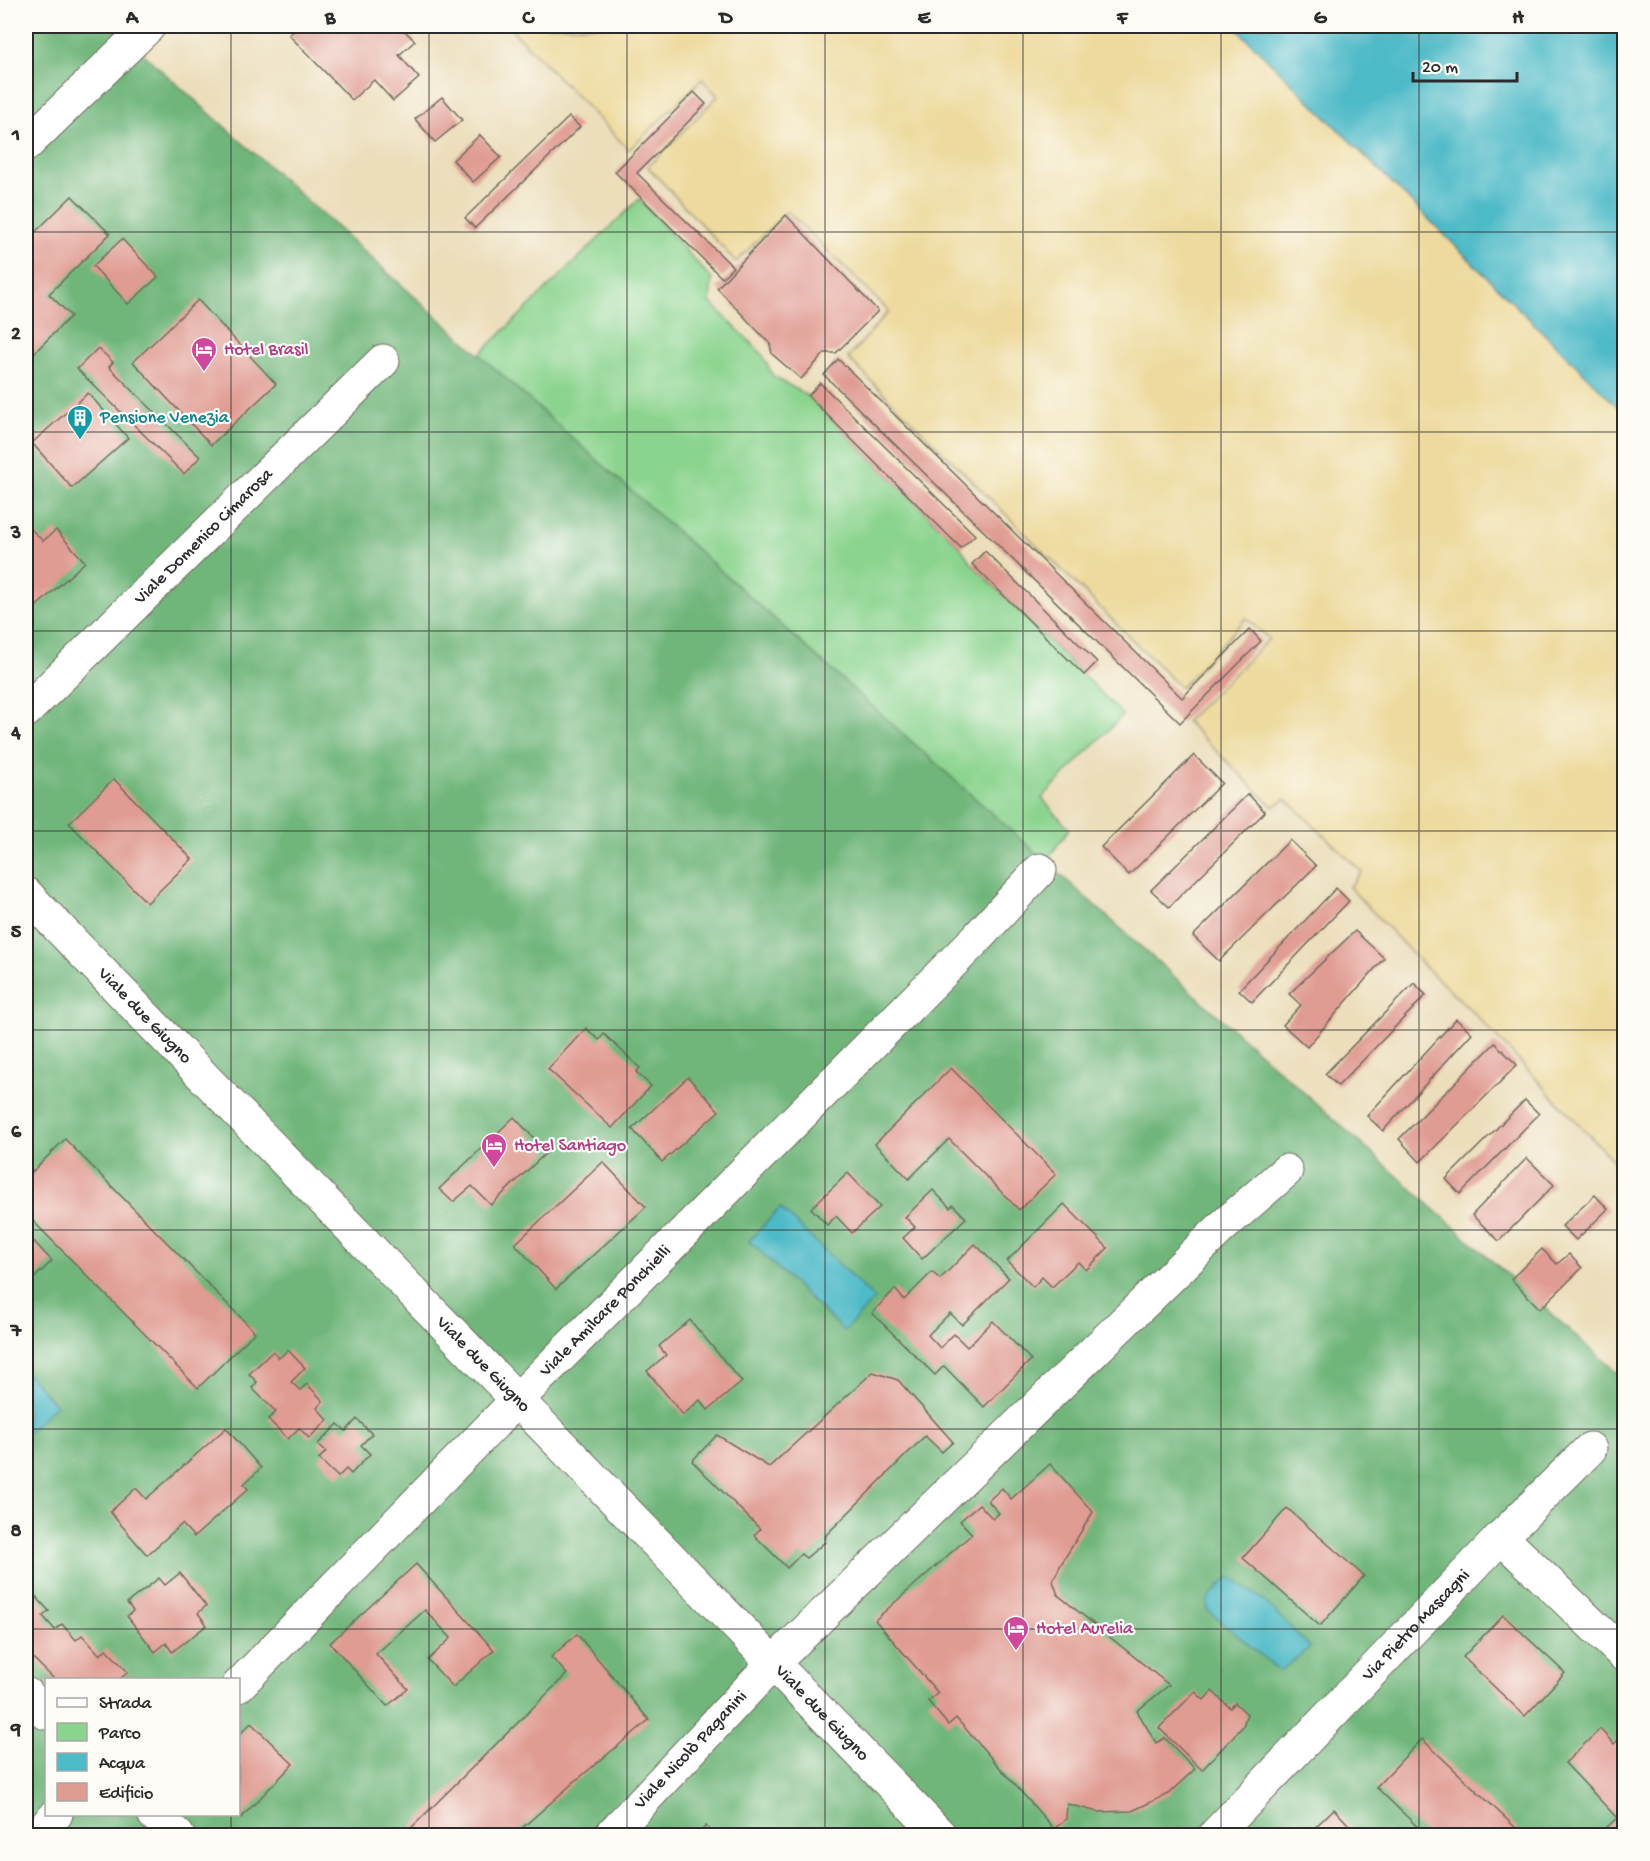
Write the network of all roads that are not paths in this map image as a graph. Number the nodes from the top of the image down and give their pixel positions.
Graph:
1 (149, 26) edge
2 (26, 146) edge
3 (383, 361) dead end
4 (26, 711) edge
5 (1040, 870) dead end
6 (26, 894) edge
7 (1286, 1171) dead end
8 (518, 1399) junction
9 (1590, 1449) dead end
10 (1501, 1537) junction
11 (1624, 1655) edge
12 (773, 1663) junction
13 (240, 1684) edge
14 (26, 1694) edge
15 (45, 1712) edge
16 (55, 1816) edge
17 (155, 1816) edge
18 (38, 1836) edge
19 (177, 1836) edge
20 (610, 1836) edge
21 (941, 1836) edge
22 (1214, 1836) edge

1 - 2 street
3 - 4 street, Viale Domenico Cimarosa
5 - 8 street, Viale Amilcare Ponchielli
6 - 8 street, Viale due Giugno
7 - 12 street, Viale Nicolò Paganini
8 - 12 street, Viale due Giugno
8 - 13 street, Viale Amilcare Ponchielli
9 - 10 street, Via Pietro Mascagni
10 - 11 street
10 - 22 street, Via Pietro Mascagni
12 - 20 street, Viale Nicolò Paganini
12 - 21 street, Viale due Giugno
14 - 15 street
16 - 18 street
17 - 19 street

